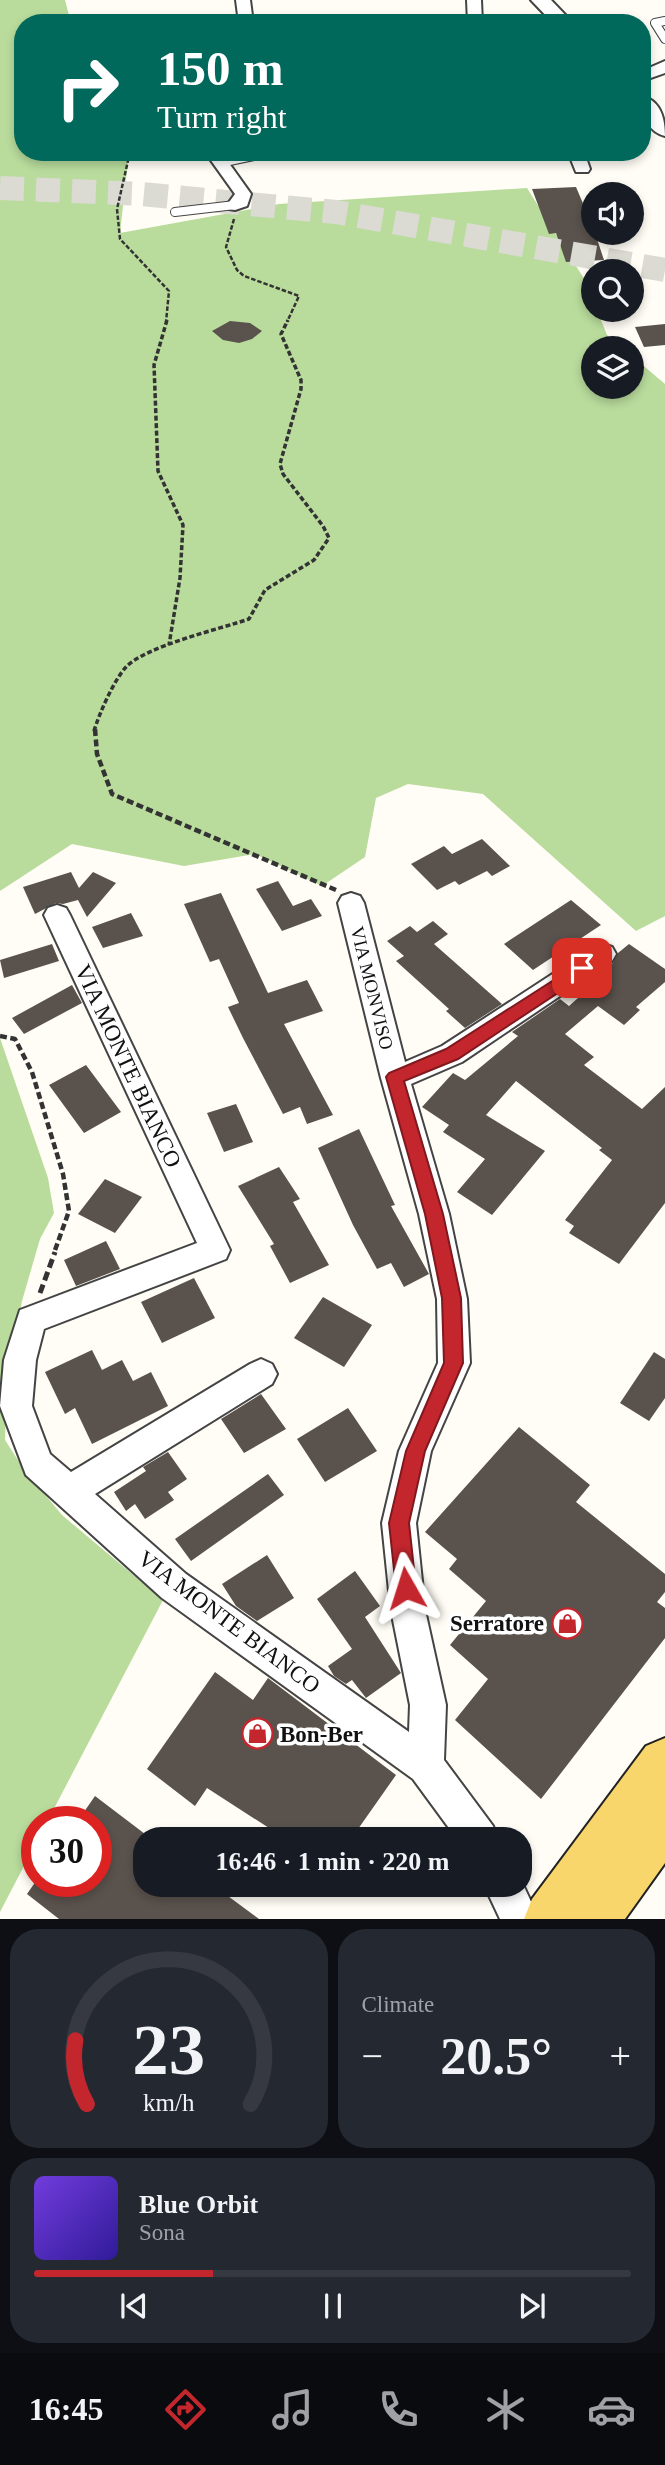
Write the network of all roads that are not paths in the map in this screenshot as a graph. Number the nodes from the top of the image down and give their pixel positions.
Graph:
1 (540, 0) edge
2 (555, 14) edge
3 (665, 21) edge
4 (665, 39) edge
5 (651, 113) edge
6 (665, 130) edge
7 (218, 161) edge
8 (579, 161) edge
9 (582, 169) dead end
10 (235, 205) joint
11 (174, 212) dead end
12 (351, 903) road end
13 (57, 915) dead end
14 (603, 954) dead end
15 (394, 1077) junction
16 (261, 1374) dead end
17 (67, 1493) junction
18 (665, 1765) edge
19 (426, 1766) junction
20 (665, 1817) edge
21 (471, 1827) edge
22 (509, 1897) edge
23 (520, 1919) edge
24 (552, 1919) edge
25 (590, 1919) edge

1 - 2 street
3 - 4 lane
5 - 6 street
7 - 10 street
8 - 9 street
10 - 11 lane
12 - 15 street, VIA MONVISO
13 - 17 street, VIA MONTE BIANCO
14 - 15 street
15 - 19 street, VIA MONVISO
16 - 17 street
17 - 19 street, VIA MONTE BIANCO
18 - 24 main road
19 - 21 street, VIA MONTE BIANCO
20 - 25 main road
22 - 23 street

